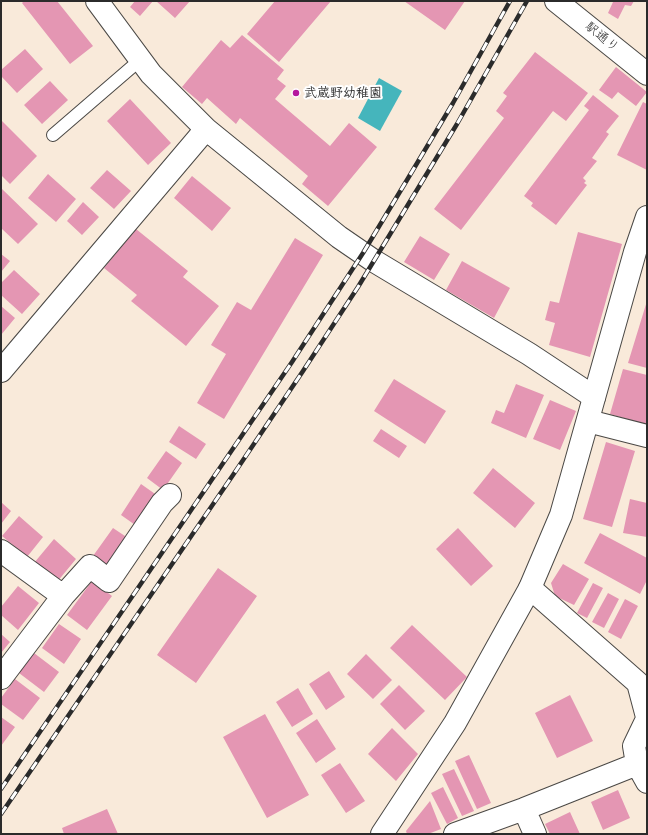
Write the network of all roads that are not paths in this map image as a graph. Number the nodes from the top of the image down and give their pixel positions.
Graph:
1 (97, 1) edge
2 (556, 1) edge
3 (140, 60) junction
4 (647, 74) edge
5 (206, 129) junction
6 (53, 134) dead end
7 (647, 218) edge
8 (1, 371) edge
9 (594, 397) junction
10 (588, 421) junction
11 (647, 436) edge
12 (170, 495) dead end
13 (1, 551) edge
14 (530, 588) junction
15 (63, 596) junction
16 (1, 678) edge
17 (647, 718) edge
18 (642, 773) edge
19 (524, 809) junction
20 (382, 834) edge
21 (455, 834) edge
22 (535, 834) edge

1 - 3 street
2 - 4 street, 駅通り
3 - 5 street
3 - 6 lane
5 - 8 street
5 - 9 street
7 - 9 street
9 - 10 street
10 - 11 street
10 - 14 street
12 - 15 street
13 - 15 street
14 - 17 street
14 - 20 street
15 - 16 street
17 - 18 street
18 - 19 street
19 - 21 street
19 - 22 street

